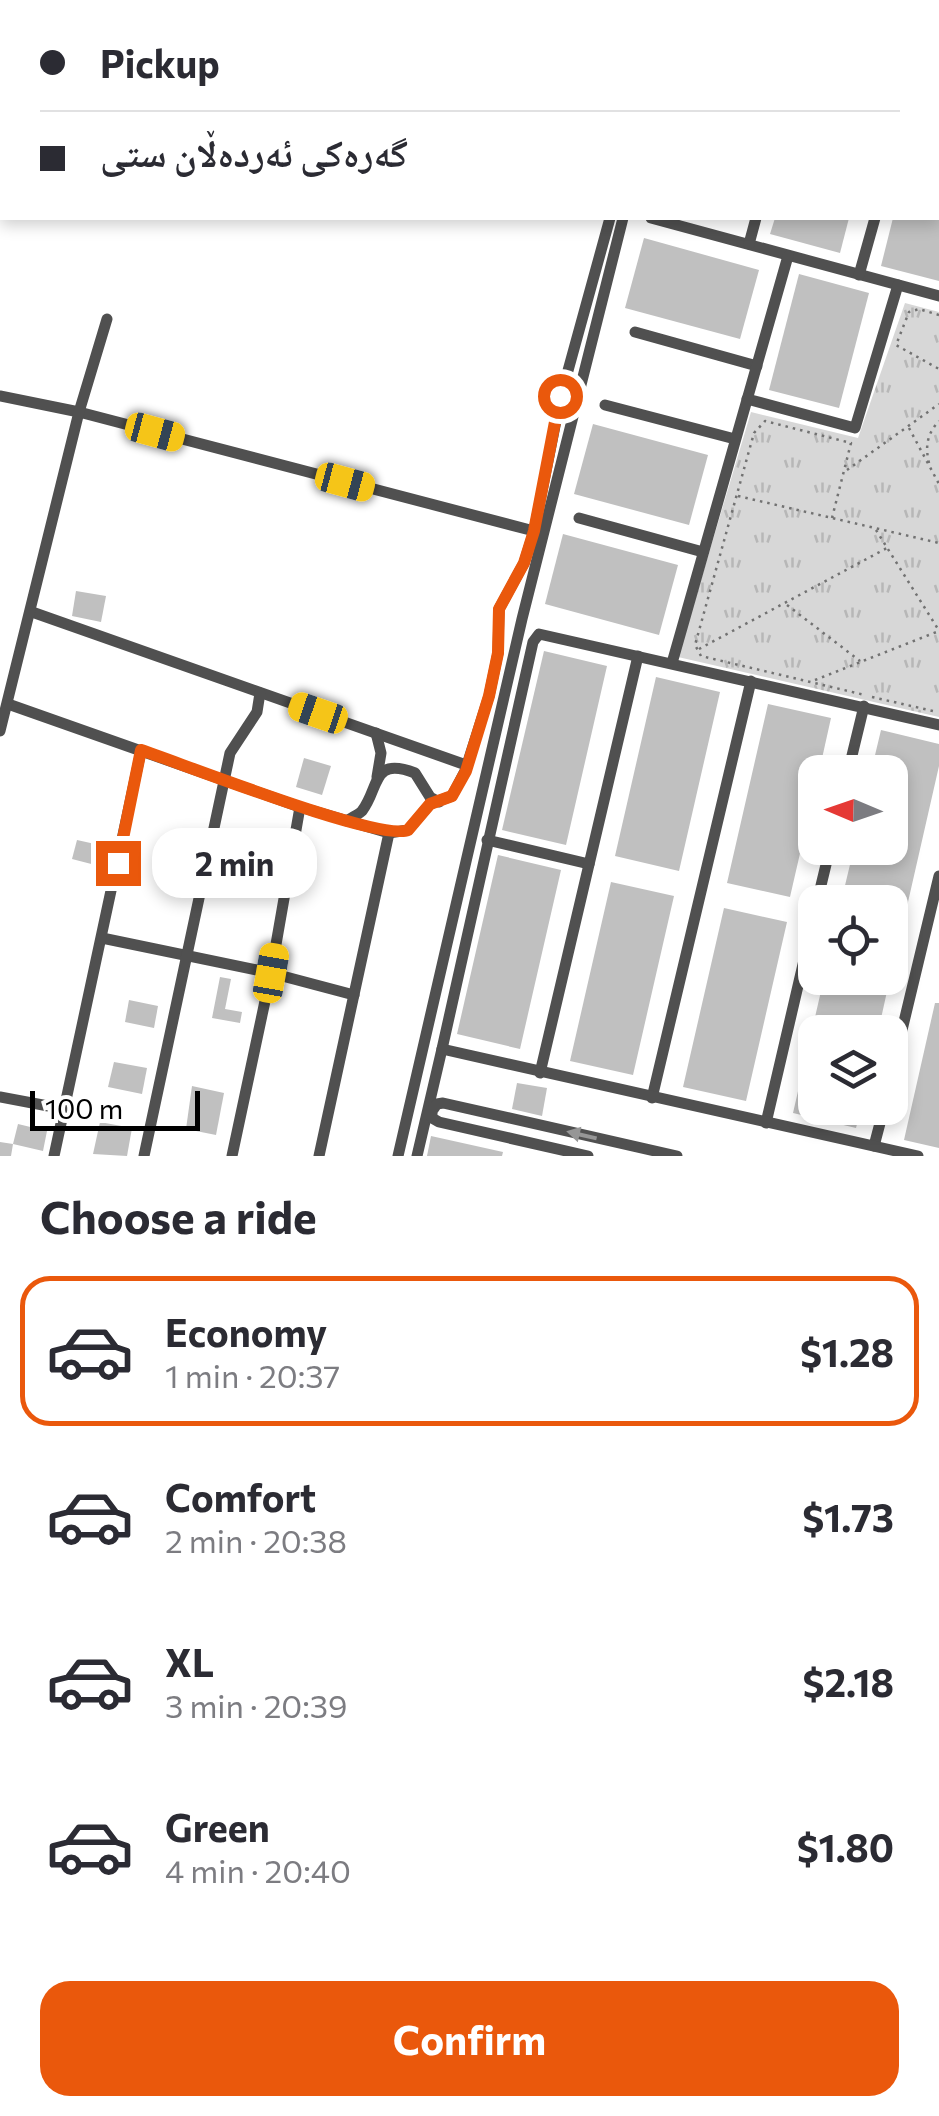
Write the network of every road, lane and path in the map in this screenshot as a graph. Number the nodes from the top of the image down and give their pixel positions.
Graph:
1 (609, 220) edge
2 (622, 220) edge
3 (659, 220) edge
4 (755, 220) edge
5 (874, 220) edge
6 (749, 244) junction
7 (788, 256) junction
8 (859, 275) junction
9 (898, 285) junction
10 (939, 296) edge
11 (939, 314) edge
12 (106, 319) dead end
13 (634, 332) dead end
14 (757, 366) junction
15 (939, 369) edge
16 (0, 396) edge
17 (747, 398) junction
18 (939, 404) edge
19 (605, 405) dead end
20 (79, 412) junction
21 (929, 412) junction
22 (939, 422) edge
23 (908, 426) junction
24 (735, 439) junction
25 (930, 467) junction
26 (844, 472) junction
27 (939, 475) edge
28 (939, 484) edge
29 (736, 496) junction
30 (579, 518) dead end
31 (832, 518) junction
32 (875, 528) junction
33 (534, 531) junction
34 (939, 544) edge
35 (887, 548) junction
36 (703, 552) junction
37 (785, 603) junction
38 (32, 612) junction
39 (939, 631) edge
40 (698, 650) junction
41 (638, 656) junction
42 (862, 662) junction
43 (672, 663) junction
44 (750, 681) junction
45 (810, 682) junction
46 (260, 693) junction
47 (8, 704) junction
48 (864, 706) junction
49 (939, 712) edge
50 (939, 725) edge
51 (0, 728) edge
52 (376, 733) junction
53 (406, 744) junction
54 (141, 750) junction
55 (852, 755) edge
56 (466, 764) junction
57 (415, 773) junction
58 (377, 777) junction
59 (224, 778) junction
60 (440, 802) junction
61 (300, 807) junction
62 (347, 821) junction
63 (389, 833) junction
64 (486, 840) junction
65 (589, 864) junction
66 (939, 876) edge
67 (102, 938) junction
68 (186, 956) junction
69 (271, 973) junction
70 (798, 986) edge
71 (354, 995) junction
72 (906, 1015) edge
73 (442, 1049) junction
74 (540, 1073) junction
75 (0, 1097) edge
76 (652, 1098) junction
77 (64, 1109) junction
78 (766, 1122) junction
79 (880, 1125) edge
80 (874, 1146) junction
81 (54, 1156) edge
82 (144, 1156) edge
83 (232, 1156) edge
84 (320, 1156) edge
85 (398, 1156) edge
86 (417, 1156) edge
87 (588, 1156) edge
88 (677, 1156) edge
89 (918, 1156) edge

1 - 33 street
2 - 85 street
3 - 6 street
4 - 6 street
5 - 8 street
6 - 7 street
7 - 8 street
7 - 14 street
8 - 9 street
9 - 10 street
9 - 17 street
11 - 15 path
12 - 20 street
13 - 14 street
14 - 17 street
16 - 20 street
17 - 24 street
18 - 21 path
19 - 24 street
20 - 33 street
20 - 38 street
21 - 22 path
21 - 23 path
22 - 25 path
23 - 25 path
23 - 26 path
24 - 36 street
25 - 27 path
25 - 28 path
26 - 29 path
26 - 31 path
29 - 31 path
29 - 40 path
30 - 36 street
31 - 32 path
32 - 34 path
32 - 35 path
33 - 56 street
35 - 37 path
35 - 39 path
36 - 43 street
37 - 40 path
37 - 42 path
38 - 46 street
38 - 47 street
39 - 42 path
40 - 45 path
41 - 43 street
41 - 64 street
41 - 65 street
42 - 45 path
43 - 44 street
44 - 48 street
44 - 76 street
45 - 49 path
46 - 52 street
46 - 59 street
47 - 51 street
47 - 54 street
48 - 50 street
48 - 55 street
52 - 53 street
52 - 58 street
53 - 56 street
53 - 57 street
54 - 59 street
54 - 67 street
56 - 60 street
57 - 58 street
57 - 60 street
58 - 62 street
59 - 61 street
59 - 68 street
60 - 63 street
61 - 62 street
61 - 69 street
62 - 63 street
63 - 71 street
64 - 65 street
64 - 73 street
65 - 74 street
66 - 72 street
67 - 68 street
67 - 77 street
68 - 69 street
68 - 82 street
69 - 71 street
69 - 83 street
70 - 78 street
71 - 84 street
73 - 74 street
73 - 86 street
74 - 76 street
75 - 77 street
76 - 78 street
77 - 81 street
78 - 80 street
79 - 80 street
80 - 89 street
88 -> 87 street

